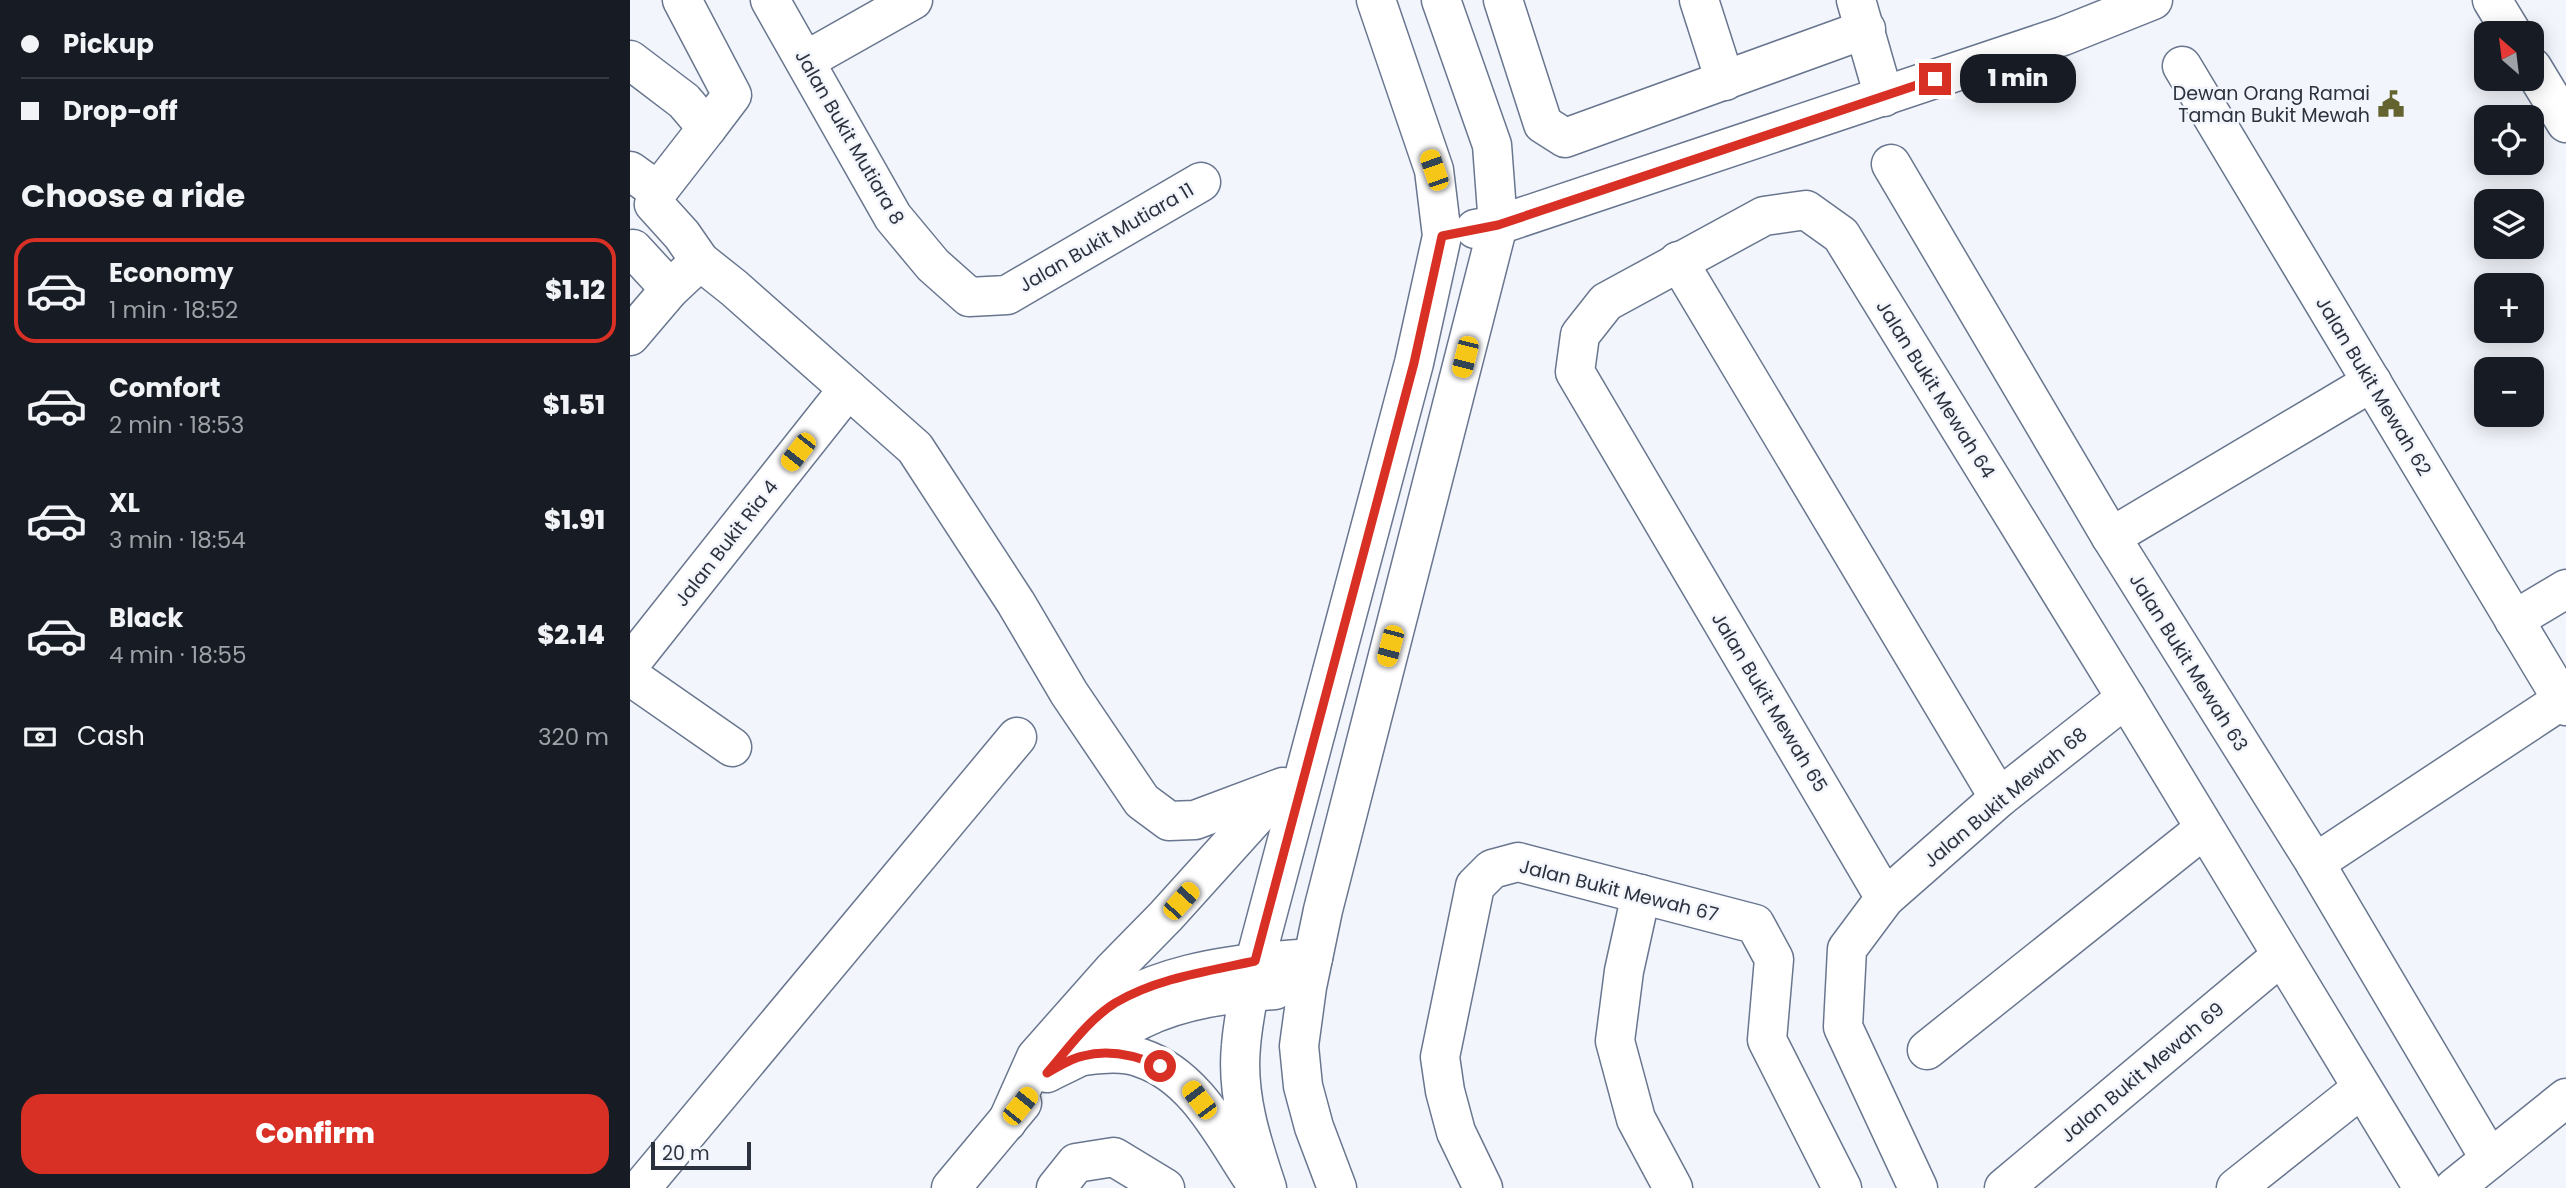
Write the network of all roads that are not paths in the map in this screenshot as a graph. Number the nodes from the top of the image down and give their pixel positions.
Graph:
1 (682, 0) edge
2 (770, 0) edge
3 (913, 0) edge
4 (1376, 0) edge
5 (1441, 0) edge
6 (1503, 0) edge
7 (1699, 0) edge
8 (2153, 0) edge
9 (2492, 0) edge
10 (1861, 15) edge
11 (2505, 21) edge
12 (630, 61) edge
13 (805, 61) junction
14 (2182, 66) dead end
15 (1725, 81) junction
16 (2544, 87) edge
17 (1884, 97) junction
18 (2566, 123) edge
19 (707, 128) junction
20 (1891, 164) dead end
21 (644, 181) edge
22 (1201, 182) dead end
23 (1498, 225) junction
24 (1442, 236) junction
25 (630, 250) edge
26 (700, 261) junction
27 (1678, 261) junction
28 (670, 289) junction
29 (970, 296) joint
30 (630, 336) edge
31 (2372, 382) junction
32 (848, 389) junction
33 (2111, 537) junction
34 (2566, 589) edge
35 (2514, 620) junction
36 (630, 664) edge
37 (630, 676) edge
38 (2126, 698) junction
39 (2564, 703) edge
40 (1316, 731) junction
41 (1017, 737) dead end
42 (732, 747) dead end
43 (1283, 787) junction
44 (1999, 798) junction
45 (2204, 829) junction
46 (2315, 863) junction
47 (1641, 894) junction
48 (1885, 898) junction
49 (2281, 956) junction
50 (1310, 973) junction
51 (1253, 976) junction
52 (1927, 1050) dead end
53 (1082, 1056) junction
54 (1047, 1073) junction
55 (2362, 1088) junction
56 (2566, 1098) edge
57 (1007, 1122) junction
58 (2490, 1159) junction
59 (641, 1188) edge
60 (951, 1188) edge
61 (1056, 1188) edge
62 (1165, 1188) edge
63 (1259, 1188) edge
64 (1267, 1188) edge
65 (1337, 1188) edge
66 (1483, 1188) edge
67 (1673, 1188) edge
68 (1842, 1188) edge
69 (1917, 1188) edge
70 (2004, 1188) edge
71 (2236, 1188) edge
72 (2423, 1188) edge
73 (2454, 1188) edge

1 - 19 street
2 - 13 street, Jalan Bukit Mutiara 8
3 - 13 street
4 - 24 street
5 - 23 street
6 - 15 street
7 - 15 street
8 - 17 street
9 - 11 street
10 - 15 street
10 - 17 street
12 - 19 street
13 - 29 street, Jalan Bukit Mutiara 8
14 - 31 street, Jalan Bukit Mewah 62
16 - 18 street
17 - 23 street
19 - 21 street
20 - 33 street, Jalan Bukit Mewah 63
21 - 26 street
22 - 29 street, Jalan Bukit Mutiara 11
23 - 24 street
23 - 50 street
24 - 40 street
25 - 28 street
26 - 28 street
26 - 32 street
27 - 38 street, Jalan Bukit Mewah 64
27 - 44 street
27 - 48 street, Jalan Bukit Mewah 65
28 - 30 street
31 - 33 street
31 - 35 street, Jalan Bukit Mewah 62
32 - 36 street, Jalan Bukit Ria 4
32 - 43 street
33 - 46 street, Jalan Bukit Mewah 63
34 - 35 street
35 - 39 street, Jalan Bukit Mewah 62
37 - 42 street
38 - 44 street, Jalan Bukit Mewah 68
38 - 45 street, Jalan Bukit Mewah 64
39 - 46 street
40 - 43 street
40 - 51 street
41 - 59 street
43 - 57 street
44 - 48 street, Jalan Bukit Mewah 68
45 - 49 street, Jalan Bukit Mewah 64
45 - 52 street
46 - 58 street, Jalan Bukit Mewah 63
47 - 66 street, Jalan Bukit Mewah 67
47 - 67 street
47 - 68 street, Jalan Bukit Mewah 67
48 - 69 street
49 - 55 street, Jalan Bukit Mewah 64
49 - 70 street, Jalan Bukit Mewah 69
50 - 51 street
50 - 65 street
51 - 53 street
51 - 54 street
51 - 64 street
53 - 54 street
53 - 63 street
54 - 57 street
55 - 71 street
55 - 72 street, Jalan Bukit Mewah 64
56 - 58 street
57 - 60 street
58 - 73 street
61 - 62 street

